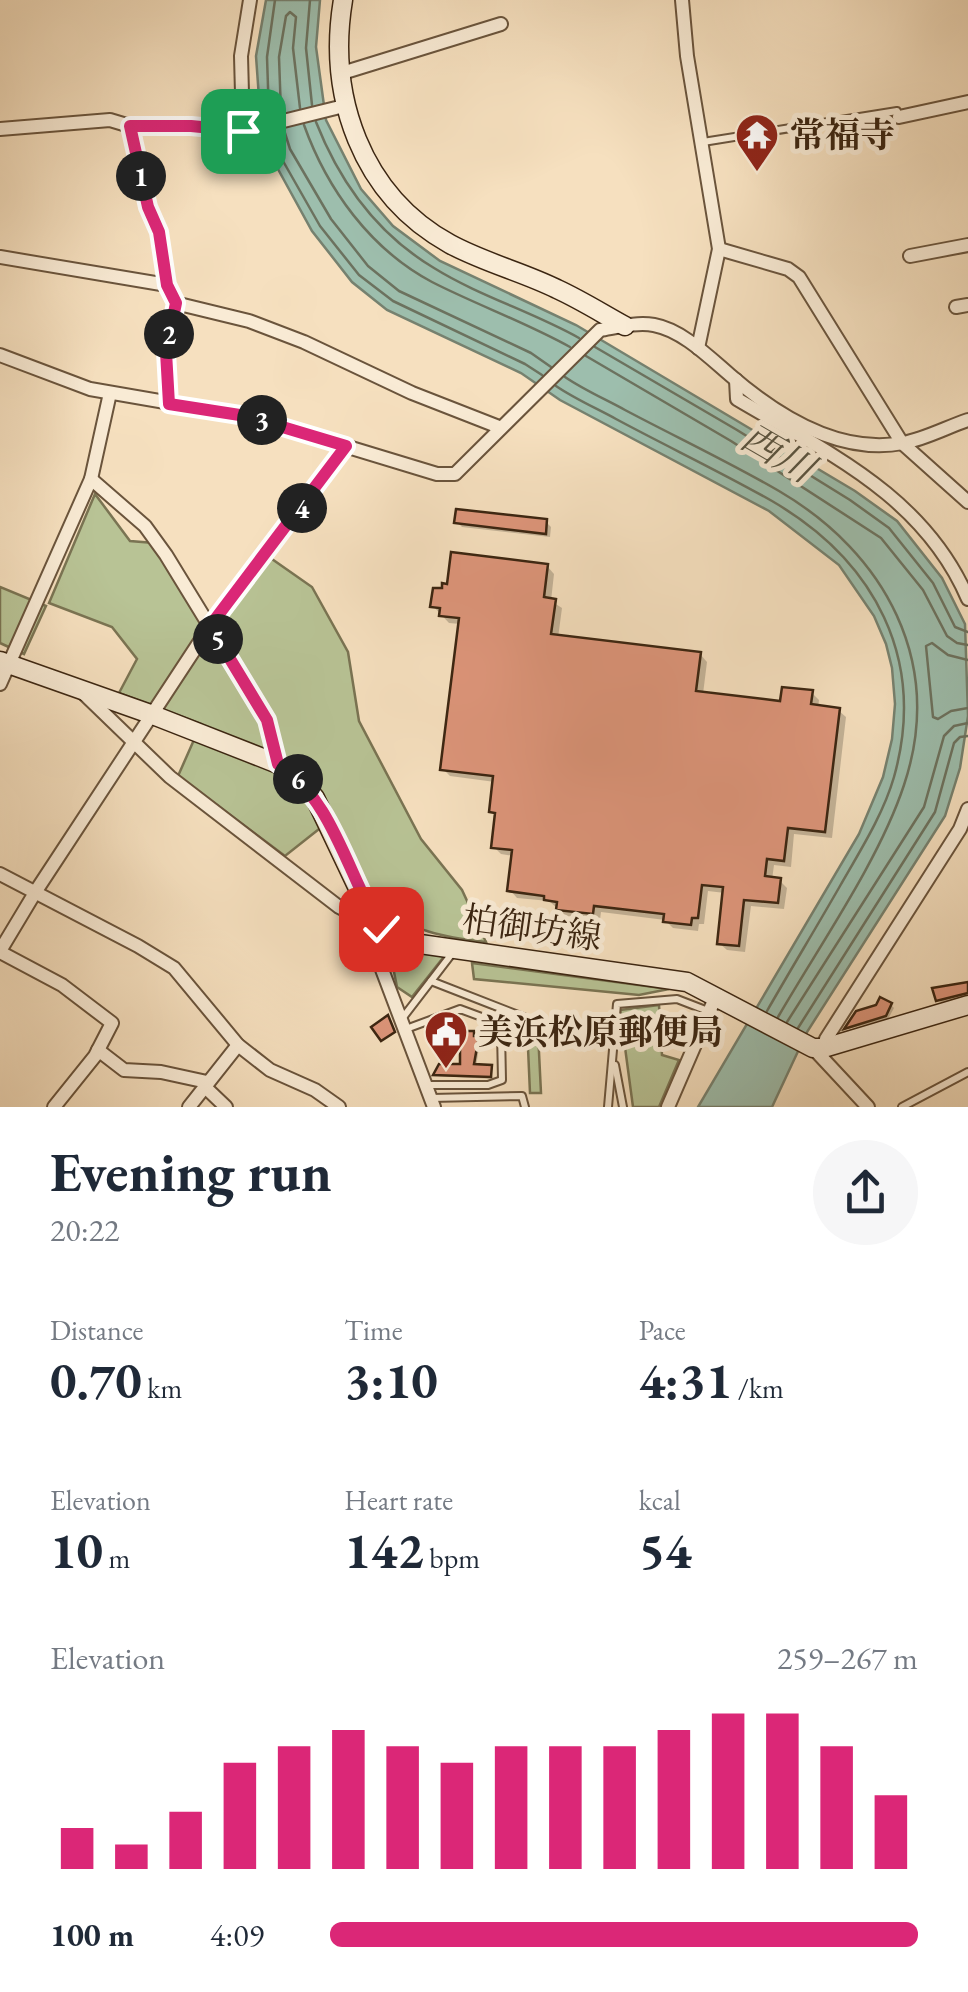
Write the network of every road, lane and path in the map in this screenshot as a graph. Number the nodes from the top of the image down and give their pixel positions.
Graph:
1 (250, 0) edge
2 (343, 0) edge
3 (682, 0) edge
4 (501, 24) dead end
5 (339, 74) junction
6 (968, 102) edge
7 (344, 106) junction
8 (900, 117) joint
9 (130, 126) junction
10 (0, 129) edge
11 (247, 130) junction
12 (703, 142) junction
13 (968, 245) edge
14 (719, 248) junction
15 (0, 256) edge
16 (910, 256) dead end
17 (167, 285) junction
18 (176, 303) junction
19 (626, 326) junction
20 (698, 348) junction
21 (0, 355) edge
22 (736, 380) junction
23 (110, 393) junction
24 (169, 404) junction
25 (968, 420) edge
26 (499, 427) junction
27 (902, 444) junction
28 (346, 446) junction
29 (91, 478) junction
30 (968, 502) edge
31 (968, 598) edge
32 (210, 626) junction
33 (4, 663) edge
34 (0, 684) edge
35 (82, 692) junction
36 (153, 715) junction
37 (136, 742) junction
38 (278, 764) junction
39 (968, 808) edge
40 (0, 874) edge
41 (36, 891) junction
42 (381, 929) junction
43 (455, 950) junction
44 (0, 952) edge
45 (431, 982) junction
46 (718, 1003) junction
47 (968, 1005) edge
48 (403, 1025) junction
49 (580, 1029) dead end
50 (238, 1044) junction
51 (818, 1048) junction
52 (98, 1050) junction
53 (612, 1054) junction
54 (968, 1072) edge
55 (205, 1084) junction
56 (431, 1097) edge
57 (54, 1107) edge
58 (189, 1107) edge
59 (226, 1107) edge
60 (340, 1107) edge
61 (524, 1107) edge
62 (608, 1107) edge
63 (623, 1107) edge
64 (668, 1107) edge
65 (868, 1107) edge
66 (902, 1107) edge

1 - 11 street
2 - 5 main road
3 - 12 street
4 - 5 street
5 - 7 main road
6 - 8 street
7 - 11 street
7 - 19 main road
8 - 12 lane
9 - 10 street
9 - 11 street
9 - 17 lane
12 - 14 street
13 - 16 street
14 - 20 street
14 - 27 street
15 - 17 street
17 - 18 street
18 - 24 lane
18 - 26 street
19 - 20 street
19 - 26 street
20 - 22 street
21 - 23 street
22 - 27 street
22 - 31 street
23 - 24 street
23 - 29 street
24 - 28 street
25 - 27 street
26 - 28 street
27 - 30 street
28 - 32 street
29 - 32 street
29 - 33 street
32 - 36 street
32 - 38 street
33 - 34 street
33 - 35 main road
35 - 36 main road
35 - 37 street
36 - 37 street
36 - 38 main road
37 - 41 street
37 - 42 street
38 - 42 main road
39 - 51 street
40 - 41 street
41 - 44 street
41 - 50 street
42 - 43 main road, 柏御坊線
42 - 48 street
43 - 45 lane
43 - 46 main road, 柏御坊線
44 - 52 street
45 - 48 lane
45 - 49 lane
46 - 51 main road, 柏御坊線
46 - 53 lane
46 - 64 street
47 - 51 main road
48 - 56 street
48 - 56 lane
50 - 55 street
50 - 60 street
51 - 65 street
52 - 55 street
52 - 57 street
53 - 62 lane
53 - 63 lane
54 - 66 lane
55 - 58 street
55 - 59 street
56 - 61 lane

